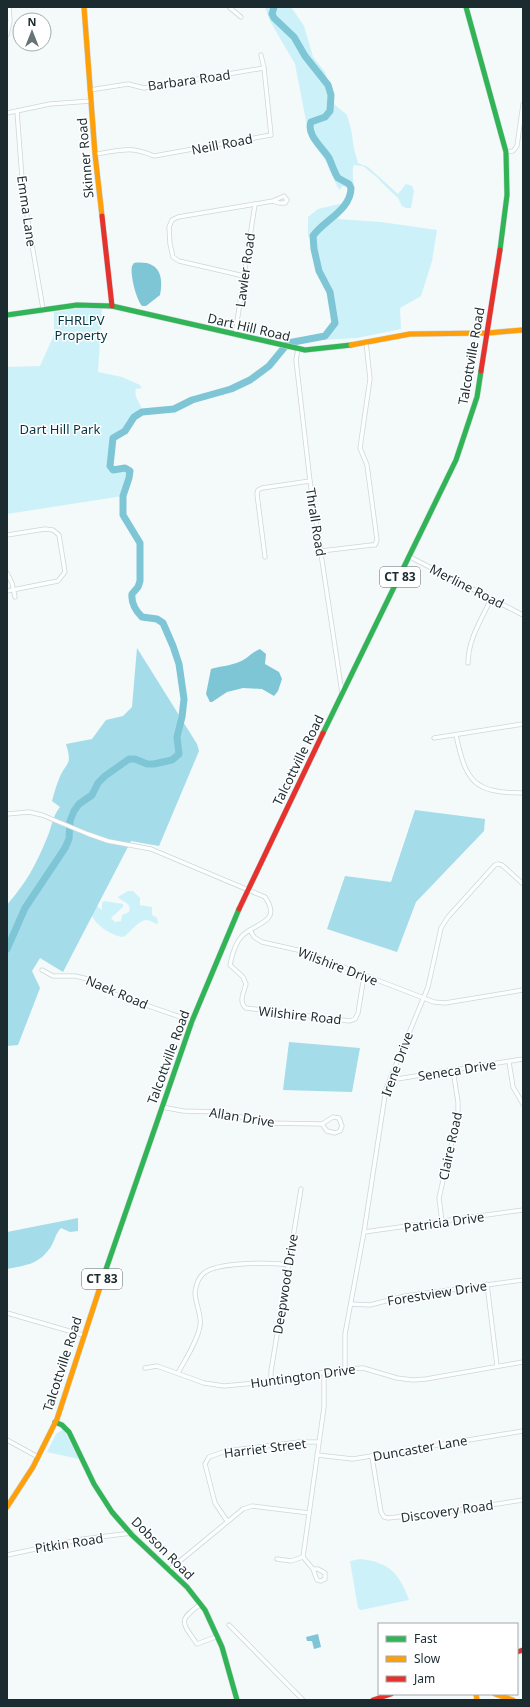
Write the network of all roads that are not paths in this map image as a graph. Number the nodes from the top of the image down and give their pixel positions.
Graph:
1 (9, 7) edge
2 (84, 7) edge
3 (229, 7) edge
4 (466, 7) edge
5 (241, 17) dead end
6 (7, 34) edge
7 (260, 55) dead end
8 (264, 68) junction
9 (90, 90) junction
10 (91, 101) junction
11 (523, 104) edge
12 (17, 111) junction
13 (7, 113) edge
14 (506, 152) junction
15 (95, 154) junction
16 (273, 201) dead end
17 (255, 204) junction
18 (244, 276) junction
19 (112, 306) junction
20 (43, 309) junction
21 (7, 315) edge
22 (523, 330) edge
23 (488, 333) junction
24 (236, 335) junction
25 (366, 342) junction
26 (298, 349) junction
27 (310, 481) junction
28 (7, 535) edge
29 (321, 551) junction
30 (265, 557) dead end
31 (410, 557) junction
32 (7, 573) edge
33 (13, 590) junction
34 (7, 591) edge
35 (15, 597) dead end
36 (491, 599) junction
37 (523, 615) edge
38 (468, 663) dead end
39 (342, 694) junction
40 (523, 724) edge
41 (456, 735) junction
42 (434, 738) dead end
43 (523, 794) edge
44 (7, 814) edge
45 (523, 884) edge
46 (247, 890) junction
47 (250, 930) junction
48 (42, 970) dead end
49 (364, 976) junction
50 (523, 990) edge
51 (422, 999) junction
52 (192, 1021) junction
53 (523, 1060) edge
54 (509, 1062) junction
55 (454, 1070) junction
56 (391, 1076) junction
57 (523, 1104) edge
58 (162, 1107) junction
59 (322, 1124) junction
60 (301, 1189) dead end
61 (523, 1210) edge
62 (442, 1222) junction
63 (364, 1232) junction
64 (289, 1265) junction
65 (523, 1280) edge
66 (487, 1284) junction
67 (351, 1304) junction
68 (7, 1313) edge
69 (83, 1335) junction
70 (523, 1362) edge
71 (497, 1366) junction
72 (145, 1368) dead end
73 (345, 1369) junction
74 (324, 1372) junction
75 (178, 1373) junction
76 (271, 1380) junction
77 (55, 1422) junction
78 (523, 1431) edge
79 (7, 1440) edge
80 (318, 1442) junction
81 (317, 1455) junction
82 (38, 1457) junction
83 (372, 1457) junction
84 (523, 1500) edge
85 (7, 1507) edge
86 (309, 1512) junction
87 (227, 1521) junction
88 (132, 1534) junction
89 (7, 1555) edge
90 (303, 1557) junction
91 (277, 1559) dead end
92 (313, 1569) dead end
93 (169, 1570) junction
94 (201, 1604) junction
95 (229, 1625) dead end
96 (218, 1636) junction
97 (388, 1695) edge
98 (498, 1695) edge
99 (237, 1700) edge
100 (303, 1700) edge
101 (373, 1700) edge
102 (512, 1700) edge

1 - 6 street
2 - 9 main road, Skinner Road
3 - 5 street
4 - 14 main road, Talcottville Road / CT 83
7 - 8 street, Neill Road
8 - 9 street, Barbara Road
8 - 15 street, Neill Road
9 - 10 main road, Skinner Road
10 - 12 street
10 - 15 main road, Skinner Road
11 - 14 street
12 - 13 street
12 - 20 street, Emma Lane
14 - 23 main road, Talcottville Road / CT 83
15 - 19 main road, Skinner Road
16 - 17 street
17 - 18 street, Lawler Road
17 - 18 street
18 - 24 street, Lawler Road
19 - 20 main road, Dart Hill Road
19 - 24 main road, Dart Hill Road
20 - 21 main road, Dart Hill Road
22 - 23 main road, Dart Hill Road
23 - 25 main road, Dart Hill Road
23 - 31 main road, Talcottville Road / CT 83
24 - 26 main road, Dart Hill Road
25 - 26 main road, Dart Hill Road
25 - 29 street
26 - 27 street, Thrall Road
27 - 29 street, Thrall Road
27 - 30 street
28 - 33 street
29 - 39 street, Thrall Road
31 - 36 street, Merline Road
31 - 39 main road, Talcottville Road / CT 83
32 - 33 street
33 - 34 street
33 - 35 street
36 - 37 street, Merline Road
36 - 38 street
39 - 46 main road, Talcottville Road / CT 83
40 - 41 street
41 - 42 street
41 - 43 street
44 - 46 street
45 - 51 street, Irene Drive
46 - 47 street
46 - 52 main road, Talcottville Road / CT 83
47 - 49 street, Wilshire Drive
47 - 49 street, Wilshire Road
48 - 52 street, Naek Road
49 - 51 street, Wilshire Drive
50 - 51 street, Wilshire Drive
51 - 56 street, Irene Drive
52 - 58 main road, Talcottville Road / CT 83
53 - 54 street, Seneca Drive
54 - 55 street, Seneca Drive
54 - 57 street
55 - 56 street, Seneca Drive
55 - 62 street, Claire Road
56 - 63 street, Irene Drive
58 - 59 street, Allan Drive
58 - 69 main road, Talcottville Road / CT 83
59 - 59 street, Allan Drive
60 - 64 street, Deepwood Drive
61 - 62 street, Patricia Drive
62 - 63 street, Patricia Drive
63 - 67 street, Irene Drive
64 - 75 street
64 - 76 street, Deepwood Drive
65 - 66 street, Forestview Drive
66 - 67 street, Forestview Drive
66 - 71 street
67 - 73 street, Irene Drive
68 - 69 street
69 - 77 main road, Talcottville Road / CT 83
70 - 71 street, Huntington Drive
71 - 73 street, Huntington Drive
72 - 75 street, Huntington Drive
73 - 74 street, Huntington Drive
74 - 76 street, Huntington Drive
74 - 80 street
75 - 76 street, Huntington Drive
77 - 82 main road, Talcottville Road / CT 83
77 - 88 main road, Dobson Road
78 - 83 street, Duncaster Lane
79 - 82 street
80 - 81 street
80 - 87 street, Harriet Street
81 - 83 street, Duncaster Lane
81 - 86 street
82 - 85 main road, Talcottville Road / CT 83
83 - 84 street, Discovery Road
86 - 87 street
86 - 90 street
87 - 93 street
88 - 89 street, Pitkin Road
88 - 93 main road, Dobson Road
90 - 91 street
90 - 92 street
93 - 94 main road, Dobson Road
94 - 96 main road, Dobson Road
94 - 96 street
95 - 100 street
96 - 99 main road, Dobson Road
97 - 101 main road
98 - 102 main road

